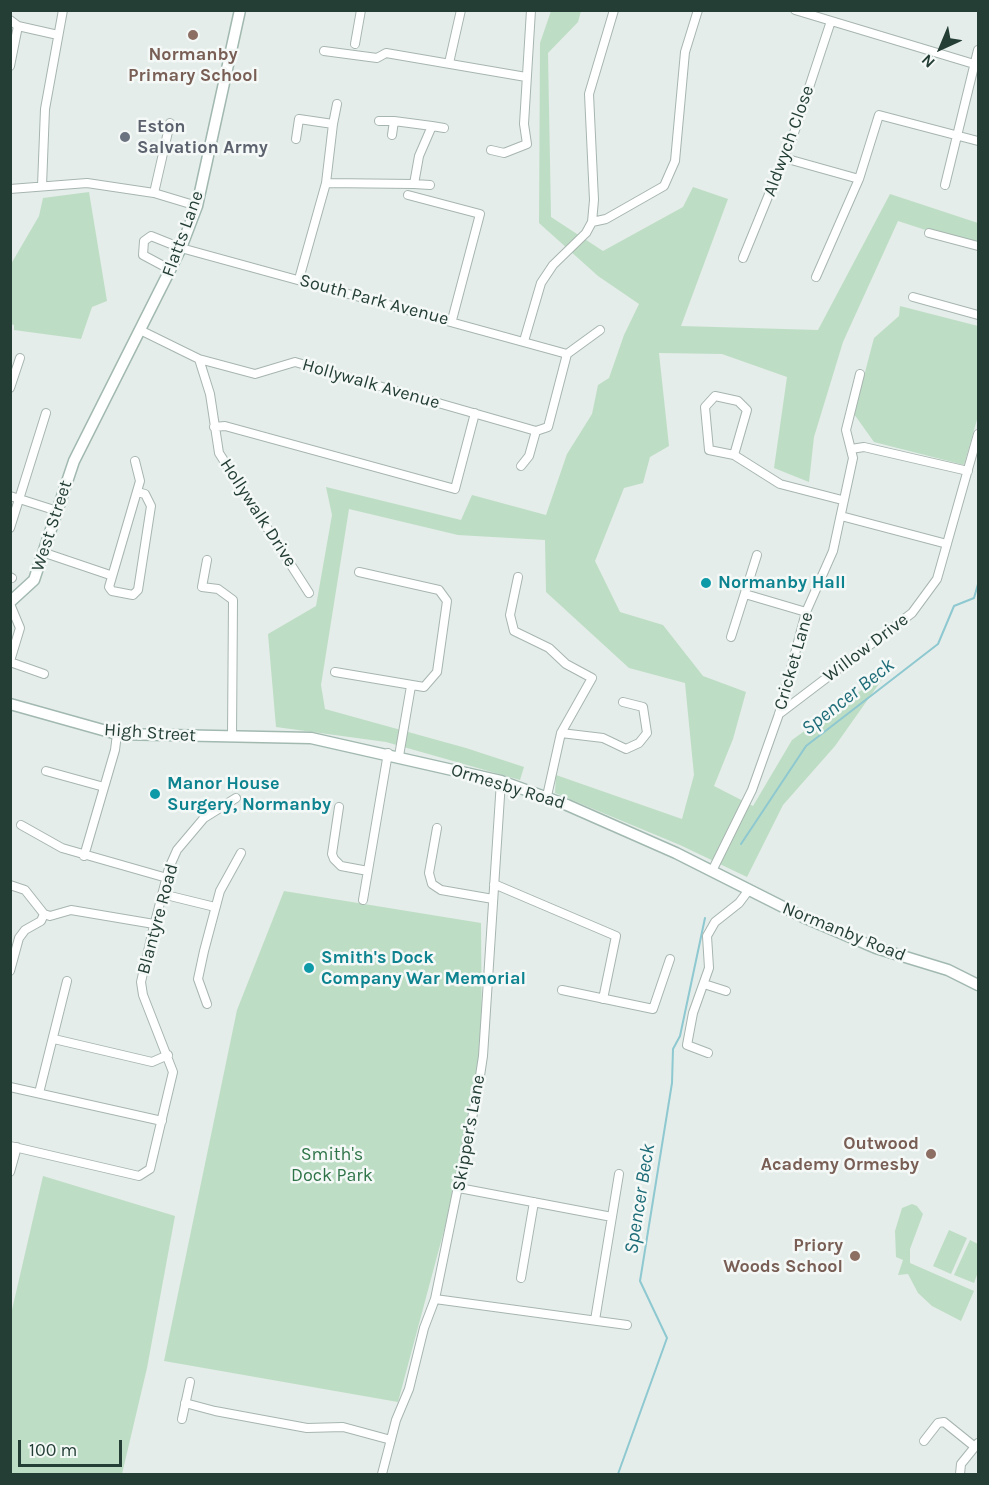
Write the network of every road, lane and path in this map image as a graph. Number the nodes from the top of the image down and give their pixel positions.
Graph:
1 (15, 10) edge
2 (63, 10) edge
3 (240, 10) edge
4 (361, 10) edge
5 (460, 10) edge
6 (531, 10) edge
7 (614, 10) edge
8 (698, 10) edge
9 (795, 10) edge
10 (11, 20) edge
11 (831, 21) junction
12 (18, 26) junction
13 (58, 35) junction
14 (355, 44) dead end
15 (978, 50) edge
16 (324, 51) dead end
17 (449, 63) junction
18 (974, 64) junction
19 (10, 66) edge
20 (526, 77) junction
21 (337, 104) dead end
22 (379, 121) dead end
23 (394, 121) junction
24 (170, 123) dead end
25 (333, 124) junction
26 (432, 126) junction
27 (444, 128) dead end
28 (392, 135) dead end
29 (958, 136) junction
30 (296, 139) dead end
31 (978, 141) edge
32 (491, 150) dead end
33 (784, 158) junction
34 (859, 179) junction
35 (326, 183) junction
36 (414, 184) junction
37 (430, 185) dead end
38 (945, 185) dead end
39 (42, 186) junction
40 (10, 189) edge
41 (154, 193) junction
42 (408, 195) dead end
43 (197, 206) junction
44 (592, 222) junction
45 (929, 233) dead end
46 (978, 246) edge
47 (181, 248) junction
48 (743, 258) dead end
49 (171, 270) junction
50 (816, 277) dead end
51 (298, 279) junction
52 (913, 297) dead end
53 (978, 315) edge
54 (452, 321) junction
55 (140, 330) junction
56 (600, 330) dead end
57 (524, 341) junction
58 (567, 354) junction
59 (20, 358) dead end
60 (199, 359) junction
61 (860, 374) dead end
62 (10, 388) edge
63 (46, 413) dead end
64 (475, 413) junction
65 (214, 427) junction
66 (536, 431) junction
67 (978, 434) edge
68 (83, 443) joint
69 (851, 449) junction
70 (734, 455) junction
71 (135, 461) dead end
72 (521, 466) dead end
73 (968, 471) junction
74 (136, 492) junction
75 (10, 496) edge
76 (20, 499) junction
77 (842, 500) junction
78 (51, 508) dead end
79 (841, 516) junction
80 (10, 528) edge
81 (947, 543) junction
82 (45, 554) junction
83 (757, 555) dead end
84 (207, 560) dead end
85 (359, 572) dead end
86 (110, 574) junction
87 (519, 577) dead end
88 (309, 593) dead end
89 (745, 594) junction
90 (10, 603) edge
91 (806, 612) junction
92 (731, 637) dead end
93 (10, 661) edge
94 (335, 672) dead end
95 (44, 674) dead end
96 (411, 686) junction
97 (623, 702) dead end
98 (10, 704) edge
99 (779, 714) junction
100 (561, 733) junction
101 (117, 734) junction
102 (293, 736) joint
103 (232, 737) junction
104 (393, 755) junction
105 (46, 771) dead end
106 (501, 781) junction
107 (104, 787) junction
108 (547, 796) junction
109 (236, 798) dead end
110 (339, 807) dead end
111 (21, 825) dead end
112 (437, 828) dead end
113 (241, 853) dead end
114 (84, 856) junction
115 (368, 871) junction
116 (712, 871) junction
117 (167, 878) junction
118 (494, 884) junction
119 (10, 885) edge
120 (747, 891) junction
121 (162, 894) junction
122 (493, 899) junction
123 (363, 900) dead end
124 (215, 907) junction
125 (44, 914) junction
126 (154, 924) junction
127 (670, 959) dead end
128 (10, 971) edge
129 (67, 981) dead end
130 (704, 984) junction
131 (978, 985) edge
132 (562, 990) dead end
133 (726, 991) dead end
134 (603, 999) junction
135 (207, 1004) dead end
136 (54, 1039) junction
137 (708, 1053) dead end
138 (168, 1055) junction
139 (10, 1087) edge
140 (39, 1093) junction
141 (162, 1121) junction
142 (14, 1146) edge
143 (10, 1172) edge
144 (619, 1174) dead end
145 (459, 1188) junction
146 (534, 1203) junction
147 (612, 1217) junction
148 (521, 1278) dead end
149 (435, 1299) junction
150 (595, 1320) junction
151 (627, 1325) dead end
152 (190, 1382) dead end
153 (185, 1403) junction
154 (182, 1419) dead end
155 (391, 1440) junction
156 (924, 1441) dead end
157 (977, 1445) edge
158 (382, 1474) edge
159 (958, 1474) edge

1 - 10 street
2 - 13 street
3 - 43 main road, Flatts Lane
4 - 14 street
5 - 17 street
6 - 20 street
7 - 44 street
8 - 44 street
9 - 11 street
10 - 12 street
11 - 18 street
11 - 33 street, Aldwych Close
12 - 13 street
12 - 19 street
13 - 39 street
15 - 18 street
16 - 17 street
17 - 20 street
18 - 29 street
20 - 32 street
21 - 25 street
22 - 23 street
23 - 26 street
23 - 28 street
24 - 41 street
25 - 30 street
25 - 35 street
26 - 27 street
26 - 36 street
29 - 31 street
29 - 34 street
29 - 38 street
33 - 34 street
33 - 48 street, Aldwych Close
34 - 50 street
35 - 36 street
35 - 51 street
36 - 37 street
39 - 40 street
39 - 41 street
41 - 43 street
42 - 54 street
43 - 47 main road, Flatts Lane
44 - 57 street
45 - 46 street
47 - 49 main road, Flatts Lane
47 - 49 street, South Park Avenue
47 - 51 street, South Park Avenue
49 - 55 main road, Flatts Lane
51 - 54 street, South Park Avenue
52 - 53 street
54 - 57 street, South Park Avenue
55 - 60 street, Hollywalk Avenue
55 - 68 main road, Flatts Lane
56 - 58 street
57 - 58 street, South Park Avenue
58 - 66 street
59 - 62 street
60 - 64 street, Hollywalk Avenue
60 - 65 street, Hollywalk Drive
61 - 69 street, Cricket Lane
63 - 76 street
64 - 65 street
64 - 66 street, Hollywalk Avenue
65 - 88 street, Hollywalk Drive
66 - 72 street
67 - 73 street, Willow Drive
68 - 82 main road, West Street
69 - 73 street
69 - 77 street, Cricket Lane
70 - 70 street
70 - 77 street
71 - 74 street
73 - 81 street, Willow Drive
74 - 86 street
74 - 86 street
75 - 76 street
76 - 78 street
76 - 80 street
77 - 79 street, Cricket Lane
79 - 81 street
79 - 91 street, Cricket Lane
81 - 99 street, Willow Drive
82 - 86 street
82 - 90 main road, West Street
83 - 89 street
84 - 103 street
85 - 96 street
87 - 100 street
89 - 91 street
89 - 92 street
90 - 93 street, West Street
91 - 99 street, Cricket Lane
93 - 95 street
94 - 96 street
96 - 104 street
97 - 100 street
98 - 101 main road, High Street
99 - 116 street, Cricket Lane
100 - 108 street
101 - 103 main road, High Street
101 - 107 street
102 - 103 main road, High Street
102 - 104 main road, Ormesby Road
104 - 106 main road, Ormesby Road
104 - 115 street
105 - 107 street
106 - 108 main road, Ormesby Road
106 - 118 street, Skipper's Lane
107 - 114 street
108 - 116 main road, Ormesby Road
109 - 117 street, Blantyre Road
110 - 115 street
111 - 114 street
112 - 122 street
113 - 124 street
114 - 117 street
115 - 123 street
116 - 120 main road, Normanby Road
117 - 121 street, Blantyre Road
118 - 122 street, Skipper's Lane
118 - 134 street
119 - 125 street
120 - 130 street
120 - 131 main road, Normanby Road
121 - 124 street
121 - 126 street, Blantyre Road
122 - 145 street, Skipper's Lane
124 - 135 street
125 - 126 street
125 - 128 street
126 - 138 street, Blantyre Road
127 - 134 street
129 - 136 street
130 - 133 street
130 - 137 street
132 - 134 street
136 - 138 street
136 - 140 street
138 - 141 street, Blantyre Road
139 - 140 street
140 - 141 street
141 - 142 street, Blantyre Road
142 - 143 street
144 - 147 street
145 - 146 street
145 - 149 street, Skipper's Lane
146 - 147 street
146 - 148 street
147 - 150 street
149 - 150 street
149 - 155 street, Skipper's Lane
150 - 151 street
152 - 153 street
153 - 154 street
153 - 155 street
155 - 158 street, Skipper's Lane
156 - 157 street
157 - 159 street

